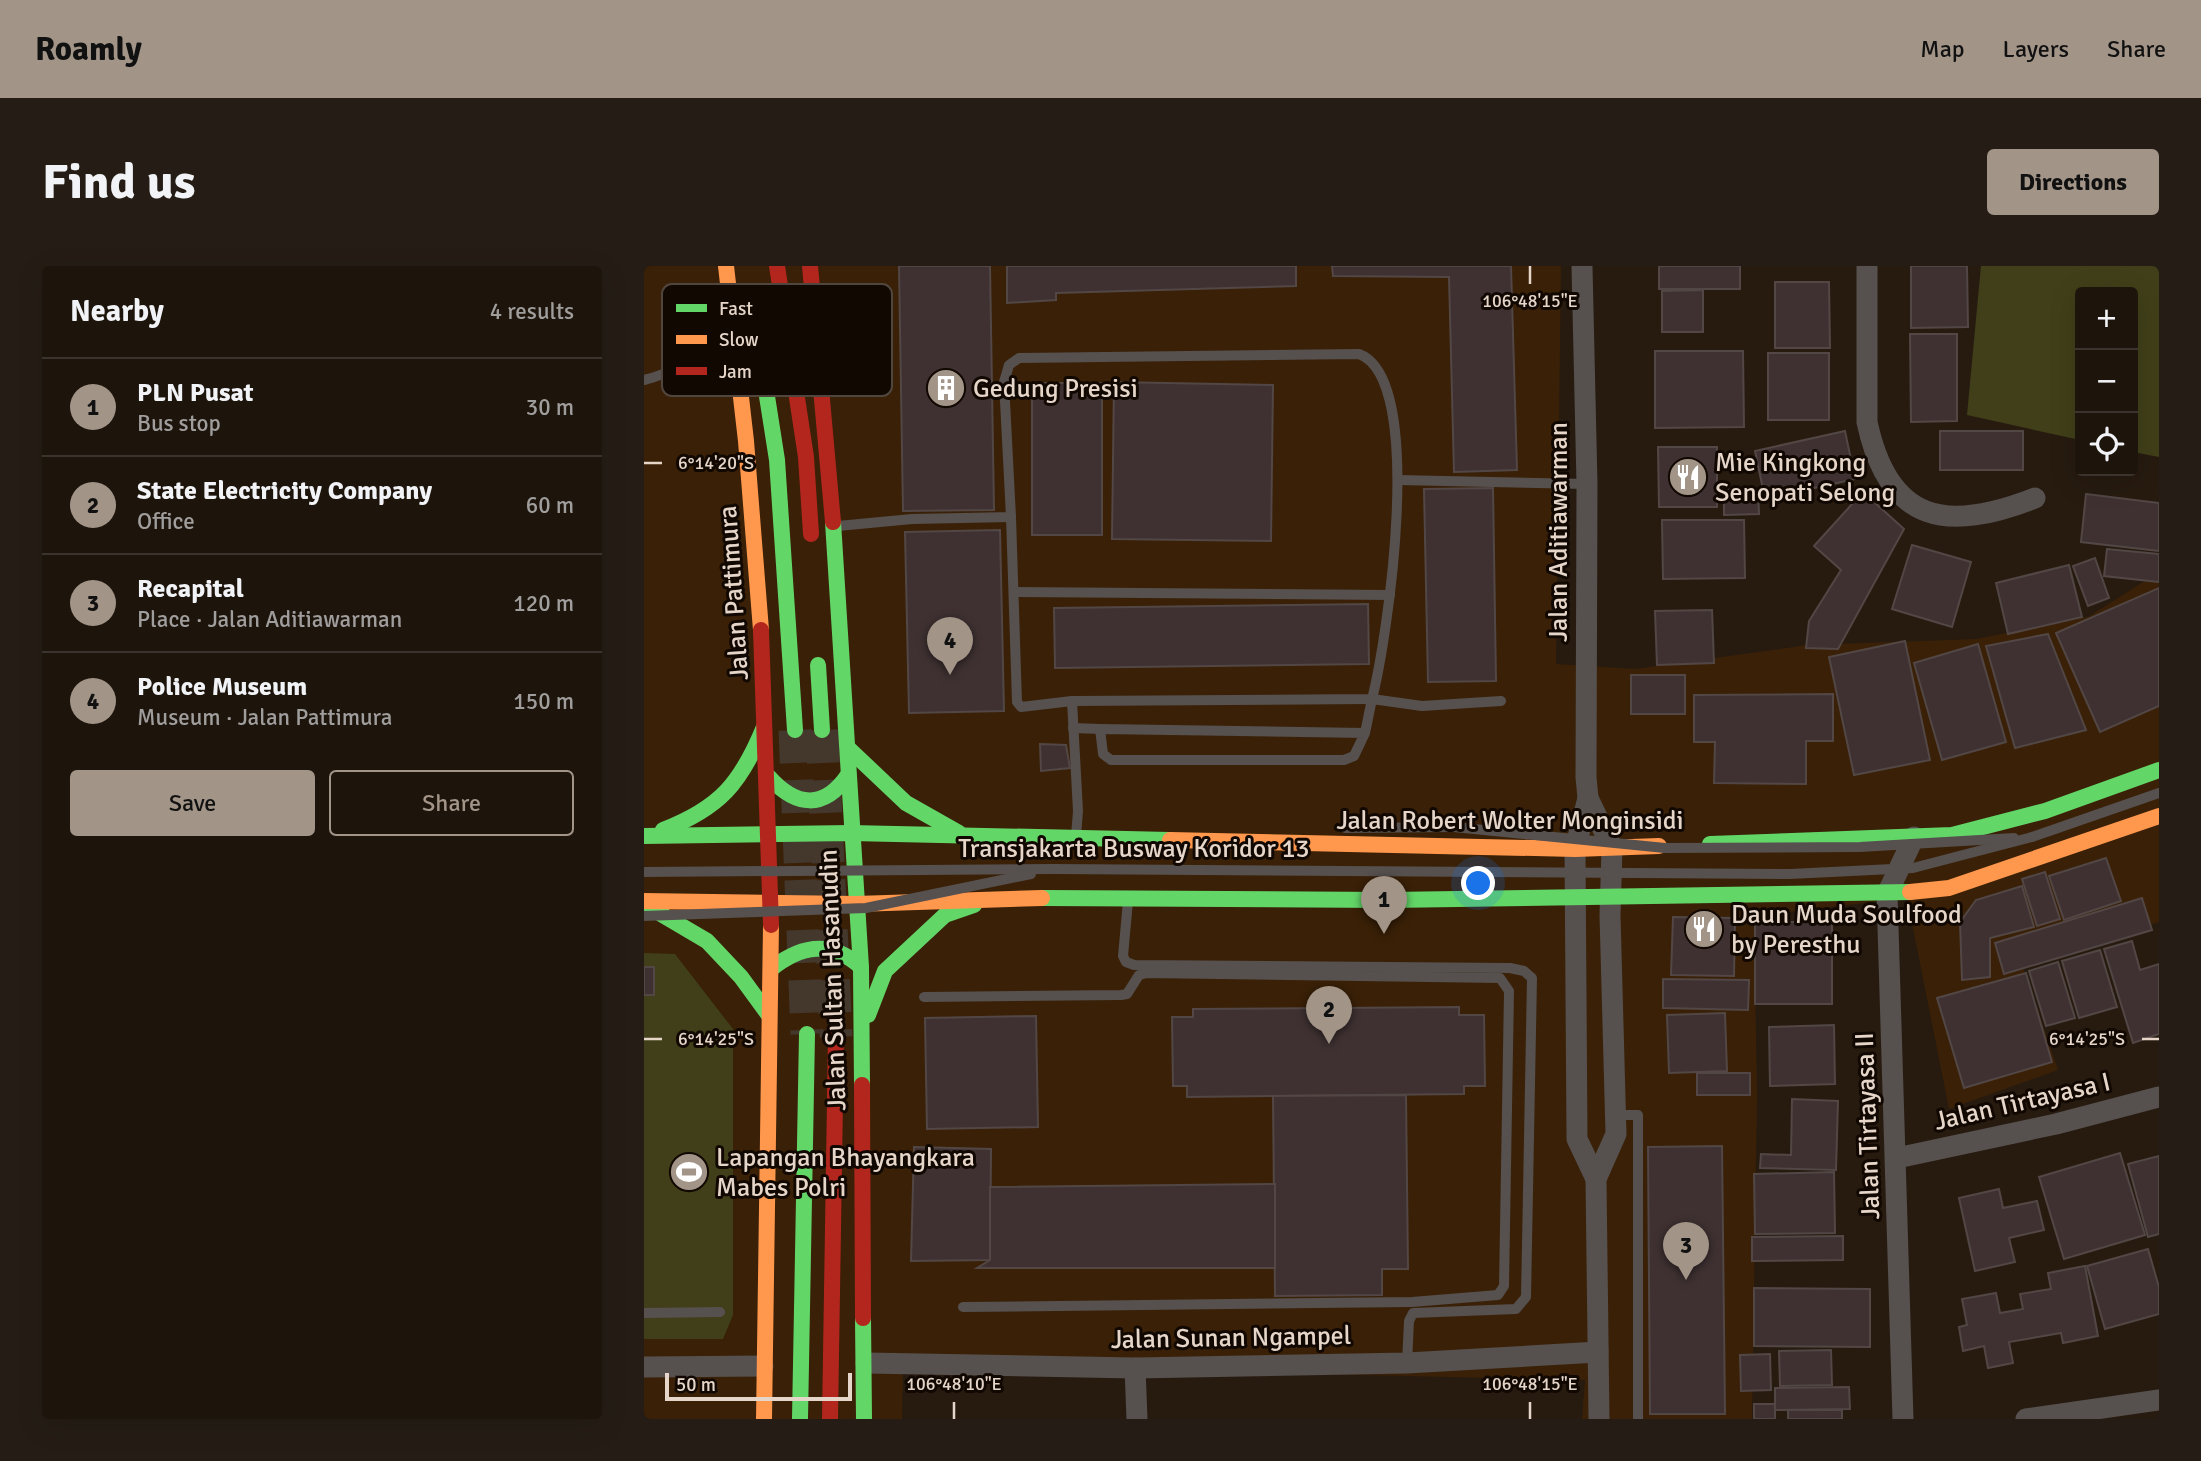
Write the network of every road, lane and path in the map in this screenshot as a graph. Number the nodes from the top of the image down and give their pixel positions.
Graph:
1 (726, 266) edge
2 (777, 266) edge
3 (810, 266) edge
4 (1582, 266) edge
5 (1867, 266) edge
6 (728, 284) edge
7 (780, 284) edge
8 (812, 284) edge
9 (662, 376) edge
10 (644, 380) edge
11 (743, 396) edge
12 (767, 396) edge
13 (797, 396) edge
14 (824, 396) edge
15 (1398, 480) junction
16 (1587, 484) junction
17 (2035, 499) dead end
18 (1011, 517) junction
19 (833, 527) junction
20 (812, 552) dead end
21 (1014, 592) junction
22 (1390, 595) junction
23 (817, 648) dead end
24 (1372, 699) junction
25 (1072, 701) junction
26 (1501, 701) dead end
27 (767, 720) junction
28 (1073, 729) junction
29 (1100, 729) junction
30 (795, 730) tunnel mouth
31 (822, 730) tunnel mouth
32 (1365, 733) junction
33 (848, 748) junction
34 (2159, 771) edge
35 (848, 775) junction
36 (769, 777) junction
37 (2159, 793) edge
38 (1588, 798) junction
39 (2159, 817) edge
40 (1211, 828) dead end
41 (1333, 828) dead end
42 (851, 833) junction
43 (769, 835) junction
44 (963, 835) junction
45 (645, 836) edge
46 (1914, 837) junction
47 (2032, 837) junction
48 (1076, 839) junction
49 (1095, 839) junction
50 (1612, 848) junction
51 (1575, 849) junction
52 (1054, 869) junction
53 (644, 872) edge
54 (1887, 894) junction
55 (1610, 896) junction
56 (1574, 897) junction
57 (992, 898) junction
58 (1128, 898) junction
59 (644, 903) edge
60 (769, 904) junction
61 (856, 904) junction
62 (644, 916) edge
63 (1134, 965) junction
64 (860, 967) junction
65 (771, 969) junction
66 (1135, 979) junction
67 (924, 997) dead end
68 (768, 1014) junction
69 (807, 1034) tunnel mouth
70 (836, 1037) tunnel mouth
71 (860, 1037) junction
72 (2159, 1097) edge
73 (1616, 1115) junction
74 (1897, 1158) junction
75 (1596, 1179) junction
76 (963, 1307) dead end
77 (1413, 1307) junction
78 (720, 1312) dead end
79 (644, 1313) edge
80 (1598, 1352) junction
81 (866, 1363) junction
82 (1407, 1363) junction
83 (764, 1366) junction
84 (644, 1367) edge
85 (1135, 1368) junction
86 (2159, 1400) edge
87 (764, 1419) edge
88 (800, 1419) edge
89 (830, 1419) edge
90 (864, 1419) edge
91 (1137, 1419) edge
92 (1599, 1419) edge
93 (1638, 1419) edge
94 (1903, 1419) edge
95 (2026, 1419) edge

1 - 6 main road, Jalan Pattimura
2 - 7 main road
3 - 8 main road
4 - 16 street, Jalan Aditiawarman
5 - 17 street
9 - 10 lane
11 - 27 main road, Jalan Pattimura
12 - 30 main road
13 - 20 main road
14 - 19 main road
15 - 16 lane
15 - 18 lane
15 - 22 lane
16 - 38 street, Jalan Aditiawarman
18 - 19 lane
18 - 21 lane
19 - 33 main road
21 - 22 lane
21 - 25 lane
22 - 24 lane
23 - 31 main road
24 - 25 lane
24 - 26 lane
24 - 32 lane
25 - 28 lane
27 - 36 main road, Jalan Pattimura
27 - 45 main road
28 - 29 lane
28 - 48 lane
29 - 32 lane
29 - 32 lane
33 - 35 main road
33 - 44 main road
34 - 46 main road, Jalan Robert Wolter Monginsidi
35 - 36 main road
35 - 42 main road
36 - 43 main road, Jalan Pattimura
37 - 47 lane, Transjakarta Busway Koridor 13
38 - 50 street, Jalan Aditiawarman
38 - 51 street, Jalan Aditiawarman
39 - 54 main road
40 - 49 lane
41 - 47 lane, bridge
42 - 43 main road, Jalan Robert Wolter Monginsidi
42 - 44 main road, Jalan Robert Wolter Monginsidi
42 - 61 main road, Jalan Sultan Hasanudin
43 - 45 main road, Jalan Robert Wolter Monginsidi
43 - 60 main road
44 - 48 main road, Jalan Robert Wolter Monginsidi
46 - 50 main road, Jalan Robert Wolter Monginsidi
46 - 54 street, Jalan Tirtayasa II
47 - 52 lane, Transjakarta Busway Koridor 13, bridge
48 - 49 main road, Jalan Robert Wolter Monginsidi
49 - 51 main road, Jalan Robert Wolter Monginsidi
50 - 51 main road, Jalan Robert Wolter Monginsidi
50 - 55 street, Jalan Aditiawarman
51 - 56 street, Jalan Aditiawarman
52 - 53 lane, Transjakarta Busway Koridor 13, bridge
52 - 62 lane, bridge
54 - 55 main road
54 - 74 street, Jalan Tirtayasa II
55 - 56 main road
55 - 73 street, Jalan Aditiawarman
56 - 58 main road
56 - 75 street, Jalan Aditiawarman
57 - 58 main road
57 - 61 main road
57 - 71 main road
58 - 63 lane
59 - 60 main road
59 - 68 main road
60 - 61 main road
60 - 65 main road
61 - 64 main road, Jalan Sultan Hasanudin
63 - 66 lane
63 - 77 lane
64 - 65 main road
64 - 71 main road, Jalan Sultan Hasanudin
65 - 68 main road
66 - 67 lane
66 - 77 lane
68 - 83 main road
69 - 88 main road
70 - 89 main road
71 - 81 main road, Jalan Sultan Hasanudin
72 - 74 street, Jalan Tirtayasa I
73 - 75 street, Jalan Aditiawarman
73 - 93 lane
74 - 94 street, Jalan Tirtayasa II
75 - 80 street, Jalan Aditiawarman
76 - 77 lane
77 - 82 lane
78 - 79 lane
80 - 82 street, Jalan Sunan Ngampel
80 - 92 street, Jalan Aditiawarman
81 - 85 street, Jalan Sunan Ngampel
81 - 90 main road, Jalan Sultan Hasanudin
82 - 85 street, Jalan Sunan Ngampel
83 - 84 street
83 - 87 main road
85 - 91 street
86 - 95 street

